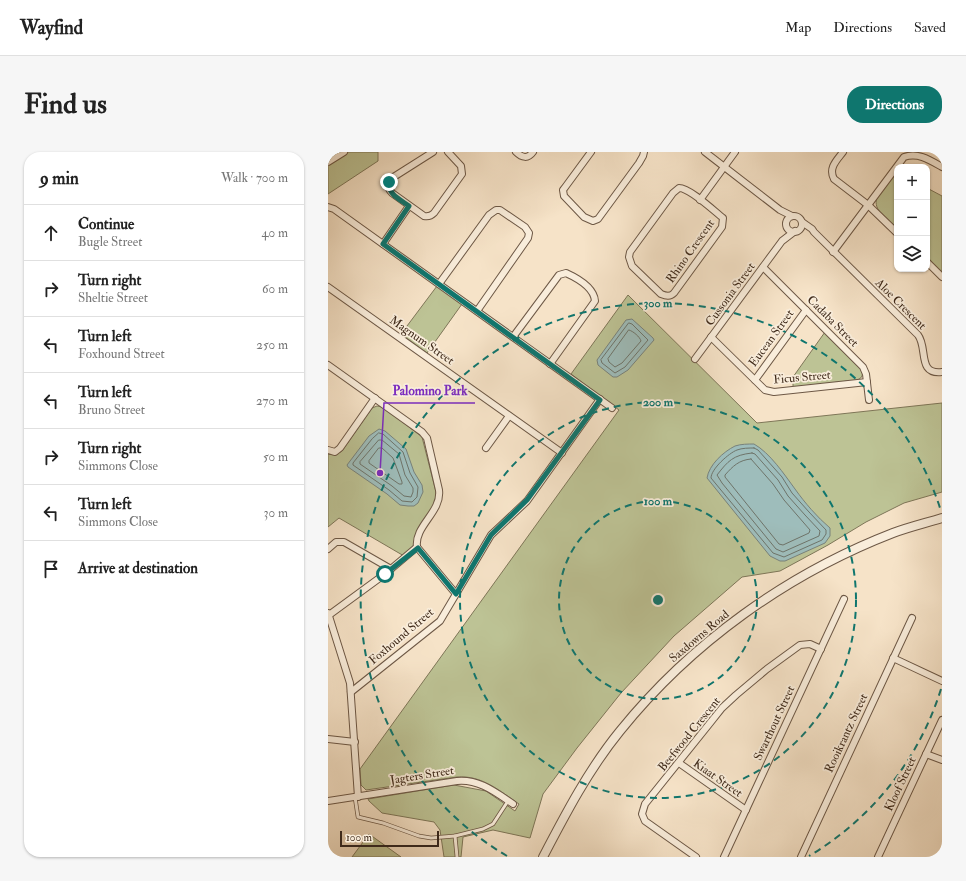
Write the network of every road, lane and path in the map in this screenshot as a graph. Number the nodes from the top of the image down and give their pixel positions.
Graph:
1 (344, 152) edge
2 (433, 152) edge
3 (448, 152) edge
4 (516, 152) edge
5 (533, 152) edge
6 (590, 152) edge
7 (644, 152) edge
8 (705, 152) edge
9 (735, 152) edge
10 (843, 152) edge
11 (333, 155) edge
12 (328, 162) edge
13 (724, 167) junction
14 (942, 167) edge
15 (700, 200) junction
16 (868, 205) junction
17 (409, 206) junction
18 (328, 207) edge
19 (789, 221) junction
20 (802, 222) junction
21 (797, 230) junction
22 (894, 230) edge
23 (814, 232) junction
24 (782, 241) junction
25 (383, 244) junction
26 (833, 252) junction
27 (930, 265) edge
28 (763, 267) junction
29 (942, 277) edge
30 (439, 284) junction
31 (328, 287) edge
32 (806, 310) junction
33 (477, 311) junction
34 (513, 337) junction
35 (711, 337) junction
36 (695, 359) dead end
37 (328, 364) edge
38 (550, 364) junction
39 (942, 372) edge
40 (755, 380) junction
41 (867, 382) junction
42 (376, 398) junction
43 (600, 400) junction
44 (869, 400) dead end
45 (612, 408) dead end
46 (509, 416) junction
47 (486, 448) dead end
48 (328, 450) edge
49 (562, 452) junction
50 (942, 518) edge
51 (418, 548) junction
52 (328, 549) edge
53 (391, 569) junction
54 (456, 594) junction
55 (844, 599) dead end
56 (329, 614) edge
57 (912, 618) dead end
58 (821, 649) junction
59 (893, 658) junction
60 (942, 680) edge
61 (351, 692) junction
62 (942, 720) edge
63 (328, 739) edge
64 (355, 742) junction
65 (926, 754) junction
66 (942, 760) edge
67 (678, 763) junction
68 (357, 797) junction
69 (328, 802) edge
70 (510, 803) joint
71 (746, 810) junction
72 (455, 836) junction
73 (457, 857) edge
74 (543, 857) edge
75 (696, 857) edge
76 (724, 857) edge
77 (801, 857) edge
78 (878, 857) edge

1 - 11 street
2 - 17 street
3 - 17 street
4 - 5 street
6 - 7 street
8 - 13 street
9 - 13 street, Rhino Crescent
10 - 16 street
11 - 12 street
13 - 15 street, Rhino Crescent
13 - 19 street
14 - 16 street
15 - 15 street, Rhino Crescent
16 - 22 street
16 - 26 street
17 - 25 street
18 - 25 street
19 - 20 street, Aloe Crescent
19 - 21 street
19 - 24 street, Cussonia Street
20 - 21 street
20 - 23 street, Aloe Crescent
21 - 23 street
21 - 24 street, Cussonia Street
23 - 26 street, Aloe Crescent
24 - 28 street, Cussonia Street
25 - 30 street
26 - 39 street, Aloe Crescent
27 - 29 street
28 - 32 street, Cadaba Street
28 - 35 street, Cussonia Street
30 - 33 street
30 - 33 street
31 - 46 street, Magnum Street
32 - 40 street, Eucean Street
32 - 41 street, Cadaba Street
33 - 34 street
34 - 38 street
34 - 38 street
35 - 36 street, Cussonia Street
35 - 40 street, Ficus Street
37 - 42 street
38 - 43 street
40 - 41 street, Ficus Street
41 - 44 street, Cadaba Street
42 - 48 street
42 - 51 street
43 - 45 street
43 - 49 street, Foxhound Street
46 - 47 street
46 - 49 street, Magnum Street
49 - 54 street, Foxhound Street
50 - 74 street, Saxdowns Road
51 - 53 street
51 - 54 street
52 - 53 street
53 - 56 street
54 - 61 street, Foxhound Street
55 - 58 street, Swarthout Street
56 - 61 street
57 - 59 street, Rooikrantz Street
58 - 67 street, Beefwood Crescent
58 - 71 street, Swarthout Street
59 - 60 street
59 - 77 street, Rooikrantz Street
61 - 64 street
62 - 65 street, Kloof Street
63 - 64 street
64 - 68 street
65 - 66 street
65 - 78 street, Kloof Street
67 - 71 street, Kiaat Street
67 - 75 street, Beefwood Crescent
68 - 69 street, Jagters Street
68 - 70 street, Jagters Street
68 - 72 lane
70 - 72 lane
71 - 76 street, Swarthout Street
72 - 73 lane

